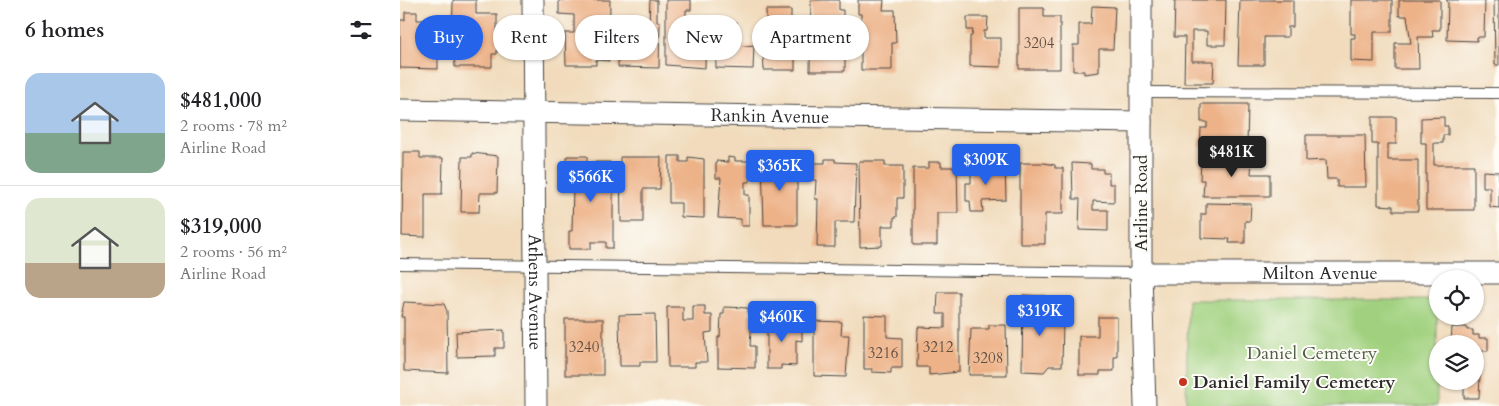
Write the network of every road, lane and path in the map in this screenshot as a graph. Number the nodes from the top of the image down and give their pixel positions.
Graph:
1 (533, 0) edge
2 (1141, 0) edge
3 (1140, 92) junction
4 (1499, 93) edge
5 (400, 110) edge
6 (534, 112) junction
7 (1141, 122) junction
8 (400, 264) edge
9 (535, 265) junction
10 (1141, 273) junction
11 (1499, 273) edge
12 (536, 406) edge
13 (1145, 406) edge

1 - 6 street, Athens Avenue
2 - 3 street, Airline Road
3 - 4 lane
3 - 7 street, Airline Road
5 - 6 street, Rankin Avenue
6 - 7 street, Rankin Avenue
6 - 9 street, Athens Avenue
7 - 10 street, Airline Road
8 - 9 lane
9 - 10 lane
9 - 12 street, Athens Avenue
10 - 11 street, Milton Avenue
10 - 13 street, Airline Road

